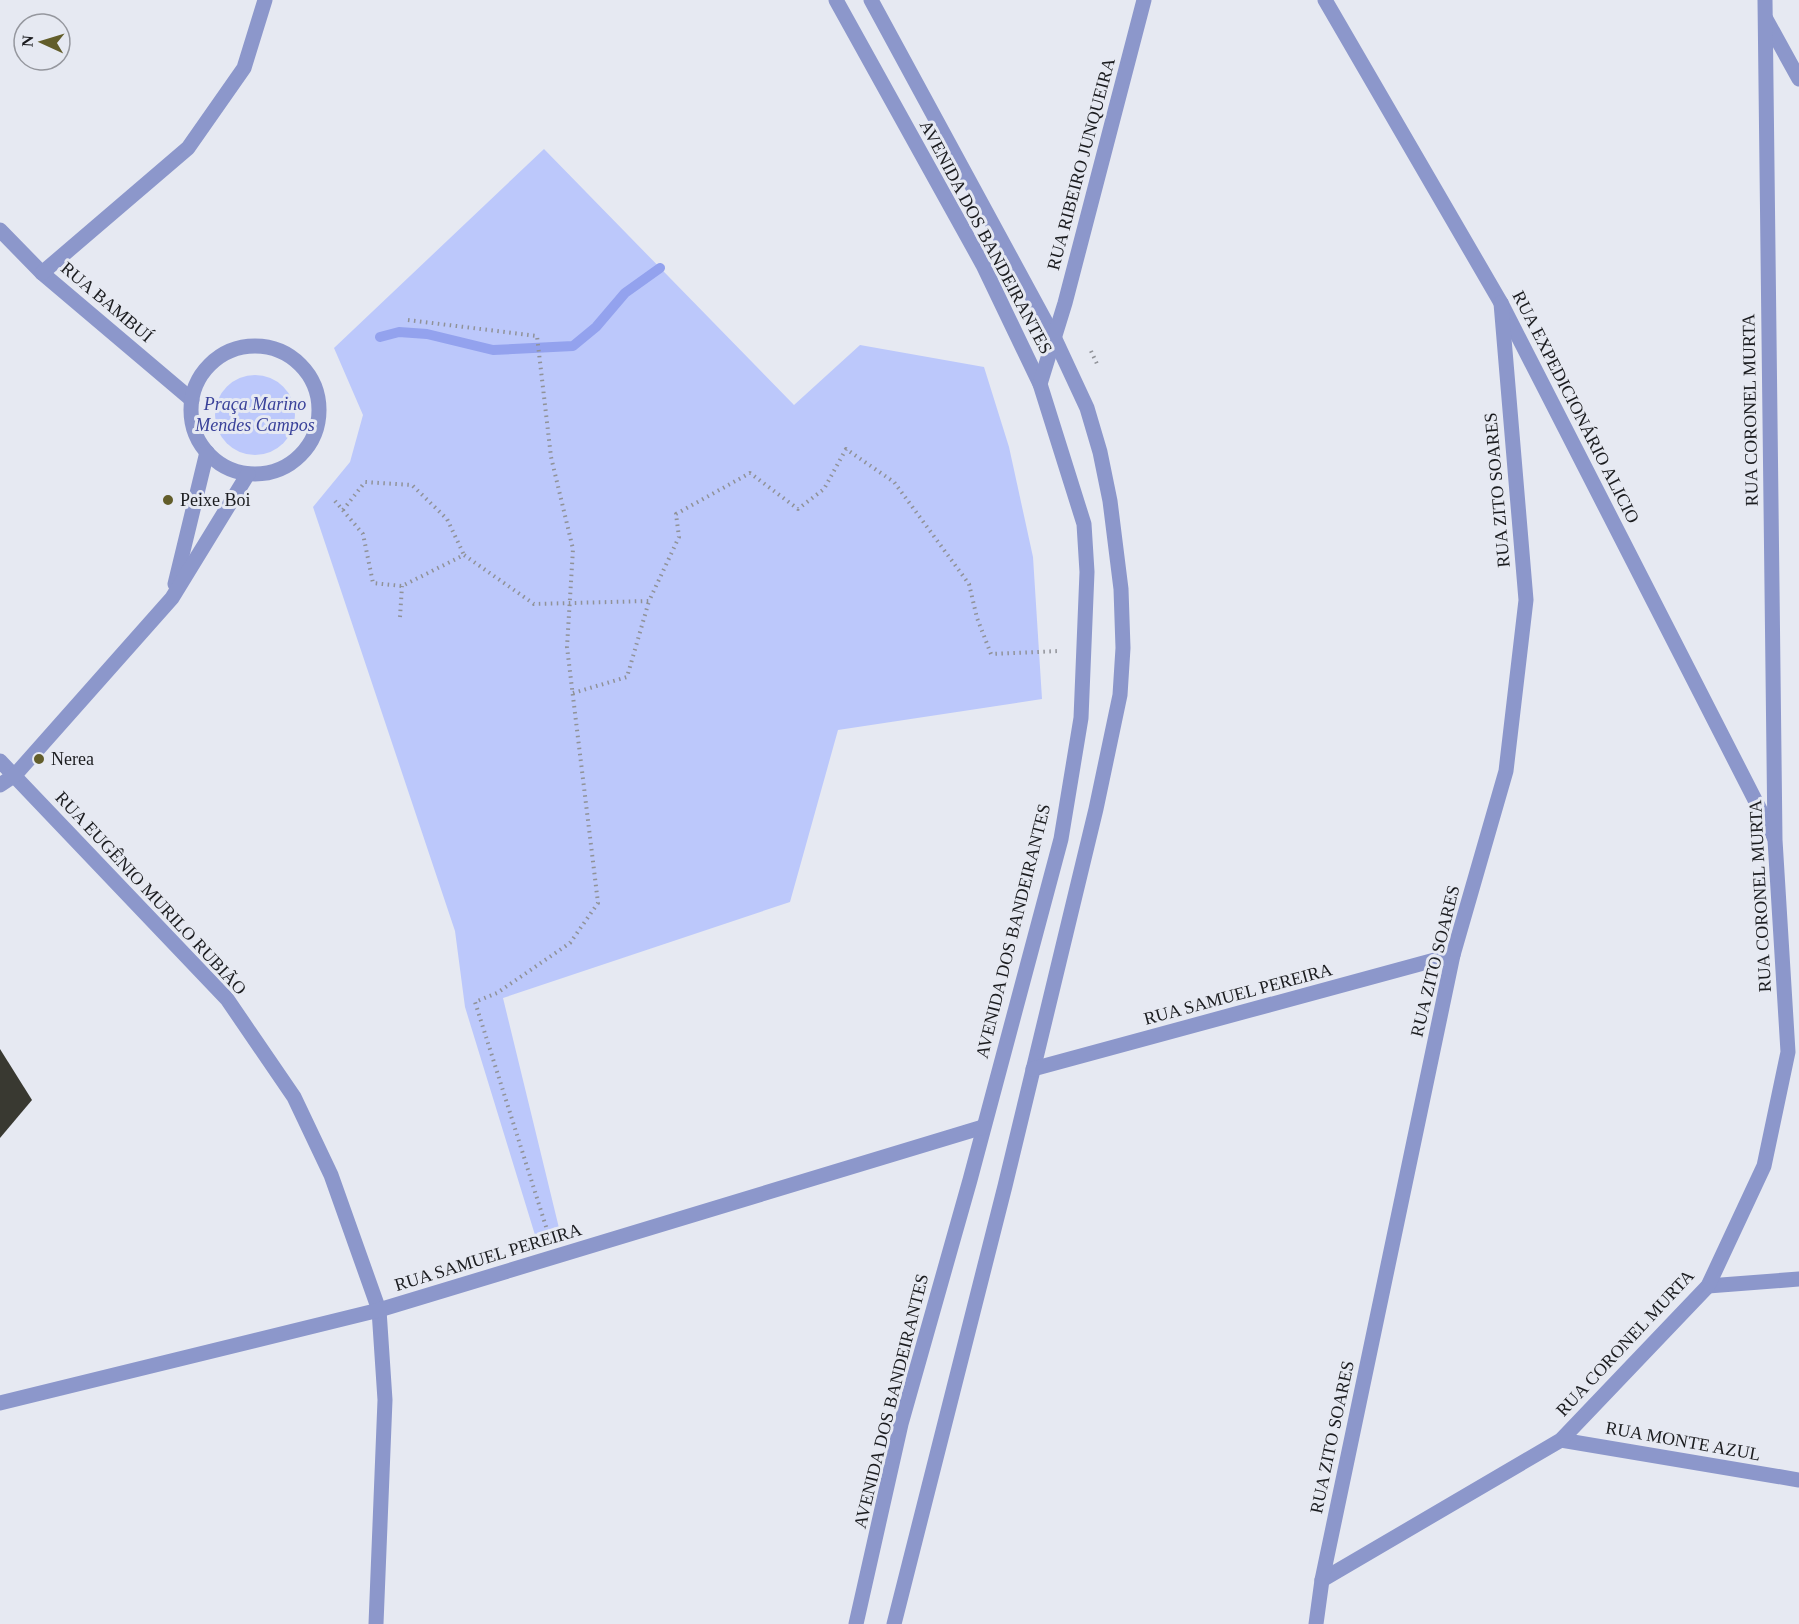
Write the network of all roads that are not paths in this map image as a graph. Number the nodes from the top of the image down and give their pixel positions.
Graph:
1 (265, 0) edge
2 (836, 0) edge
3 (871, 0) edge
4 (1144, 0) edge
5 (1325, 0) edge
6 (1756, 0) edge
7 (1765, 0) edge
8 (1765, 17) junction
9 (1799, 79) edge
10 (0, 230) edge
11 (42, 273) junction
12 (1501, 303) junction
13 (1054, 337) junction
14 (1040, 384) junction
15 (192, 400) junction
16 (207, 452) junction
17 (248, 474) junction
18 (172, 598) junction
19 (0, 761) edge
20 (15, 775) junction
21 (0, 785) edge
22 (1775, 840) junction
23 (1453, 955) junction
24 (1033, 1069) junction
25 (983, 1127) junction
26 (1799, 1279) edge
27 (1708, 1286) junction
28 (378, 1310) junction
29 (0, 1403) edge
30 (1561, 1440) junction
31 (1799, 1480) edge
32 (1322, 1580) junction
33 (376, 1624) edge
34 (856, 1624) edge
35 (894, 1624) edge
36 (1316, 1624) edge

1 - 11 street
2 - 14 street, AVENIDA DOS BANDEIRANTES
3 - 13 street, AVENIDA DOS BANDEIRANTES
4 - 13 street, RUA RIBEIRO JUNQUEIRA
5 - 12 street, RUA EXPEDICIONÁRIO ALICIO
6 - 8 street
7 - 8 street, RUA CORONEL MURTA
8 - 9 street
8 - 22 street, RUA CORONEL MURTA
10 - 11 street, RUA BAMBUÍ
11 - 15 street, RUA BAMBUÍ
12 - 22 street, RUA EXPEDICIONÁRIO ALICIO
12 - 23 street, RUA ZITO SOARES
13 - 14 street, RUA RIBEIRO JUNQUEIRA
13 - 24 street, AVENIDA DOS BANDEIRANTES
14 - 25 street, AVENIDA DOS BANDEIRANTES
15 - 16 street
15 - 17 street
16 - 17 street
16 - 18 street
17 - 18 street
18 - 20 street
19 - 20 street, RUA EUGÊNIO MURILO RUBIÃO
20 - 21 street
20 - 28 street, RUA EUGÊNIO MURILO RUBIÃO
22 - 27 street, RUA CORONEL MURTA
23 - 24 street, RUA SAMUEL PEREIRA
23 - 32 street, RUA ZITO SOARES
24 - 35 street, AVENIDA DOS BANDEIRANTES
25 - 28 street, RUA SAMUEL PEREIRA
25 - 34 street, AVENIDA DOS BANDEIRANTES
26 - 27 street
27 - 30 street, RUA CORONEL MURTA
28 - 29 street, RUA SAMUEL PEREIRA
28 - 33 street, RUA EUGÊNIO MURILO RUBIÃO
30 - 31 street, RUA MONTE AZUL
30 - 32 street, RUA CORONEL MURTA
32 - 36 street, RUA ZITO SOARES

